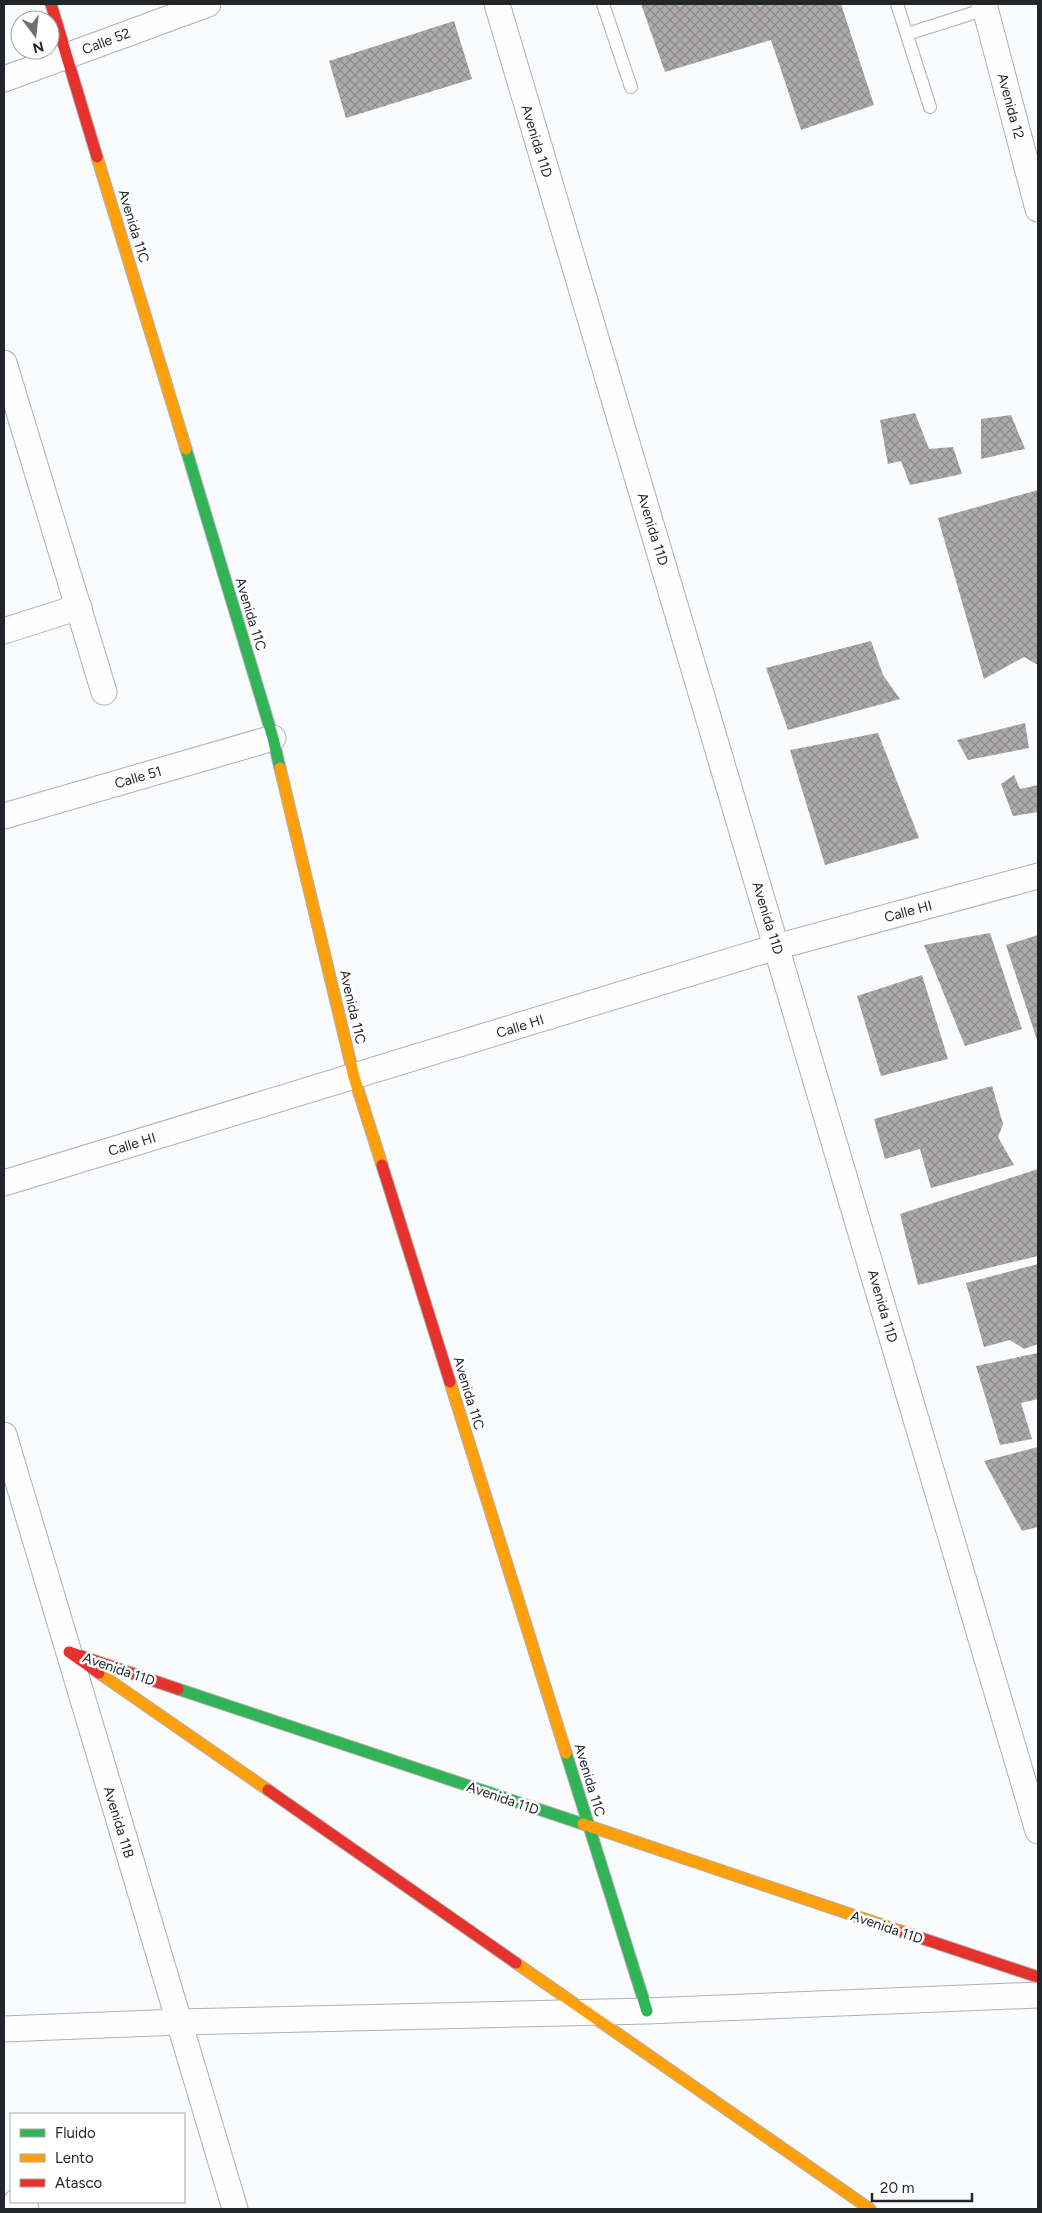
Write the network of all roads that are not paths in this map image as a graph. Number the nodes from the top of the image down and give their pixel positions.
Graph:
1 (50, 4) edge
2 (208, 4) edge
3 (497, 4) edge
4 (602, 4) edge
5 (897, 4) edge
6 (985, 7) edge
7 (907, 34) junction
8 (67, 56) junction
9 (4, 79) edge
10 (631, 87) dead end
11 (930, 107) dead end
12 (1038, 209) edge
13 (4, 363) edge
14 (13, 420) edge
15 (79, 607) junction
16 (4, 631) edge
17 (104, 692) dead end
18 (273, 738) junction
19 (4, 816) edge
20 (1038, 876) edge
21 (776, 947) junction
22 (354, 1077) junction
23 (4, 1182) edge
24 (4, 1435) edge
25 (68, 1652) junction
26 (1038, 1832) edge
27 (1038, 1977) edge
28 (1038, 1995) edge
29 (647, 2011) junction
30 (179, 2022) junction
31 (4, 2029) edge
32 (235, 2209) edge
33 (870, 2209) edge

1 - 8 street, Avenida 11C
2 - 8 street, Calle 52
3 - 21 street, Avenida 11D
4 - 10 lane
5 - 7 lane
6 - 7 lane
6 - 12 street, Avenida 12
7 - 11 lane
8 - 9 street, Calle 52
8 - 18 street, Avenida 11C
13 - 14 street
14 - 15 street
15 - 16 street
15 - 17 street
18 - 19 street, Calle 51
18 - 22 street, Avenida 11C
20 - 21 street, Calle HI
21 - 22 street, Calle HI
21 - 26 street, Avenida 11D
22 - 23 street, Calle HI
22 - 29 street, Avenida 11C
24 - 25 street, Avenida 11B
25 - 27 street, Avenida 11D
25 - 30 street, Avenida 11B
25 - 33 street, Avenida 11D
28 - 29 street
29 - 30 street
30 - 31 street
30 - 32 street, Avenida 11B

